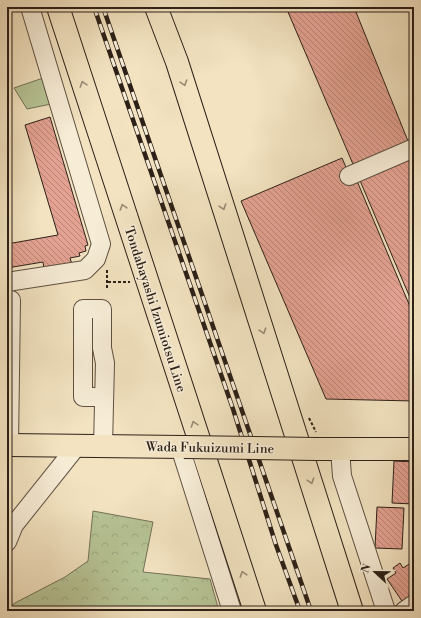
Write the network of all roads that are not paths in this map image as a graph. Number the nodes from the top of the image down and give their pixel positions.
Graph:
1 (30, 7) edge
2 (58, 7) edge
3 (156, 7) edge
4 (161, 7) edge
5 (177, 62) junction
6 (414, 148) edge
7 (349, 176) dead end
8 (9, 291) edge
9 (104, 397) dead end
10 (8, 402) edge
11 (8, 420) edge
12 (8, 445) edge
13 (77, 446) junction
14 (103, 446) junction
15 (182, 447) junction
16 (340, 449) junction
17 (414, 449) edge
18 (11, 525) edge
19 (7, 542) edge
20 (414, 604) edge
21 (232, 611) edge
22 (255, 611) edge
23 (352, 611) edge
24 (386, 611) edge
25 (404, 611) edge

1 - 8 street
22 -> 2 main road, Tondabayashi Izumiotsu Line
3 - 5 main road
4 - 5 main road
5 -> 23 main road
6 - 7 street
8 - 10 street
9 - 14 street
10 - 11 street
11 - 12 street
12 - 13 main road, Wada Fukuizumi Line
13 - 14 main road, Wada Fukuizumi Line
13 - 18 street
14 - 15 main road, Wada Fukuizumi Line
15 - 16 main road, Wada Fukuizumi Line, bridge
15 - 21 street
16 - 17 main road, Wada Fukuizumi Line
16 - 24 street
18 - 19 street
20 - 25 street

